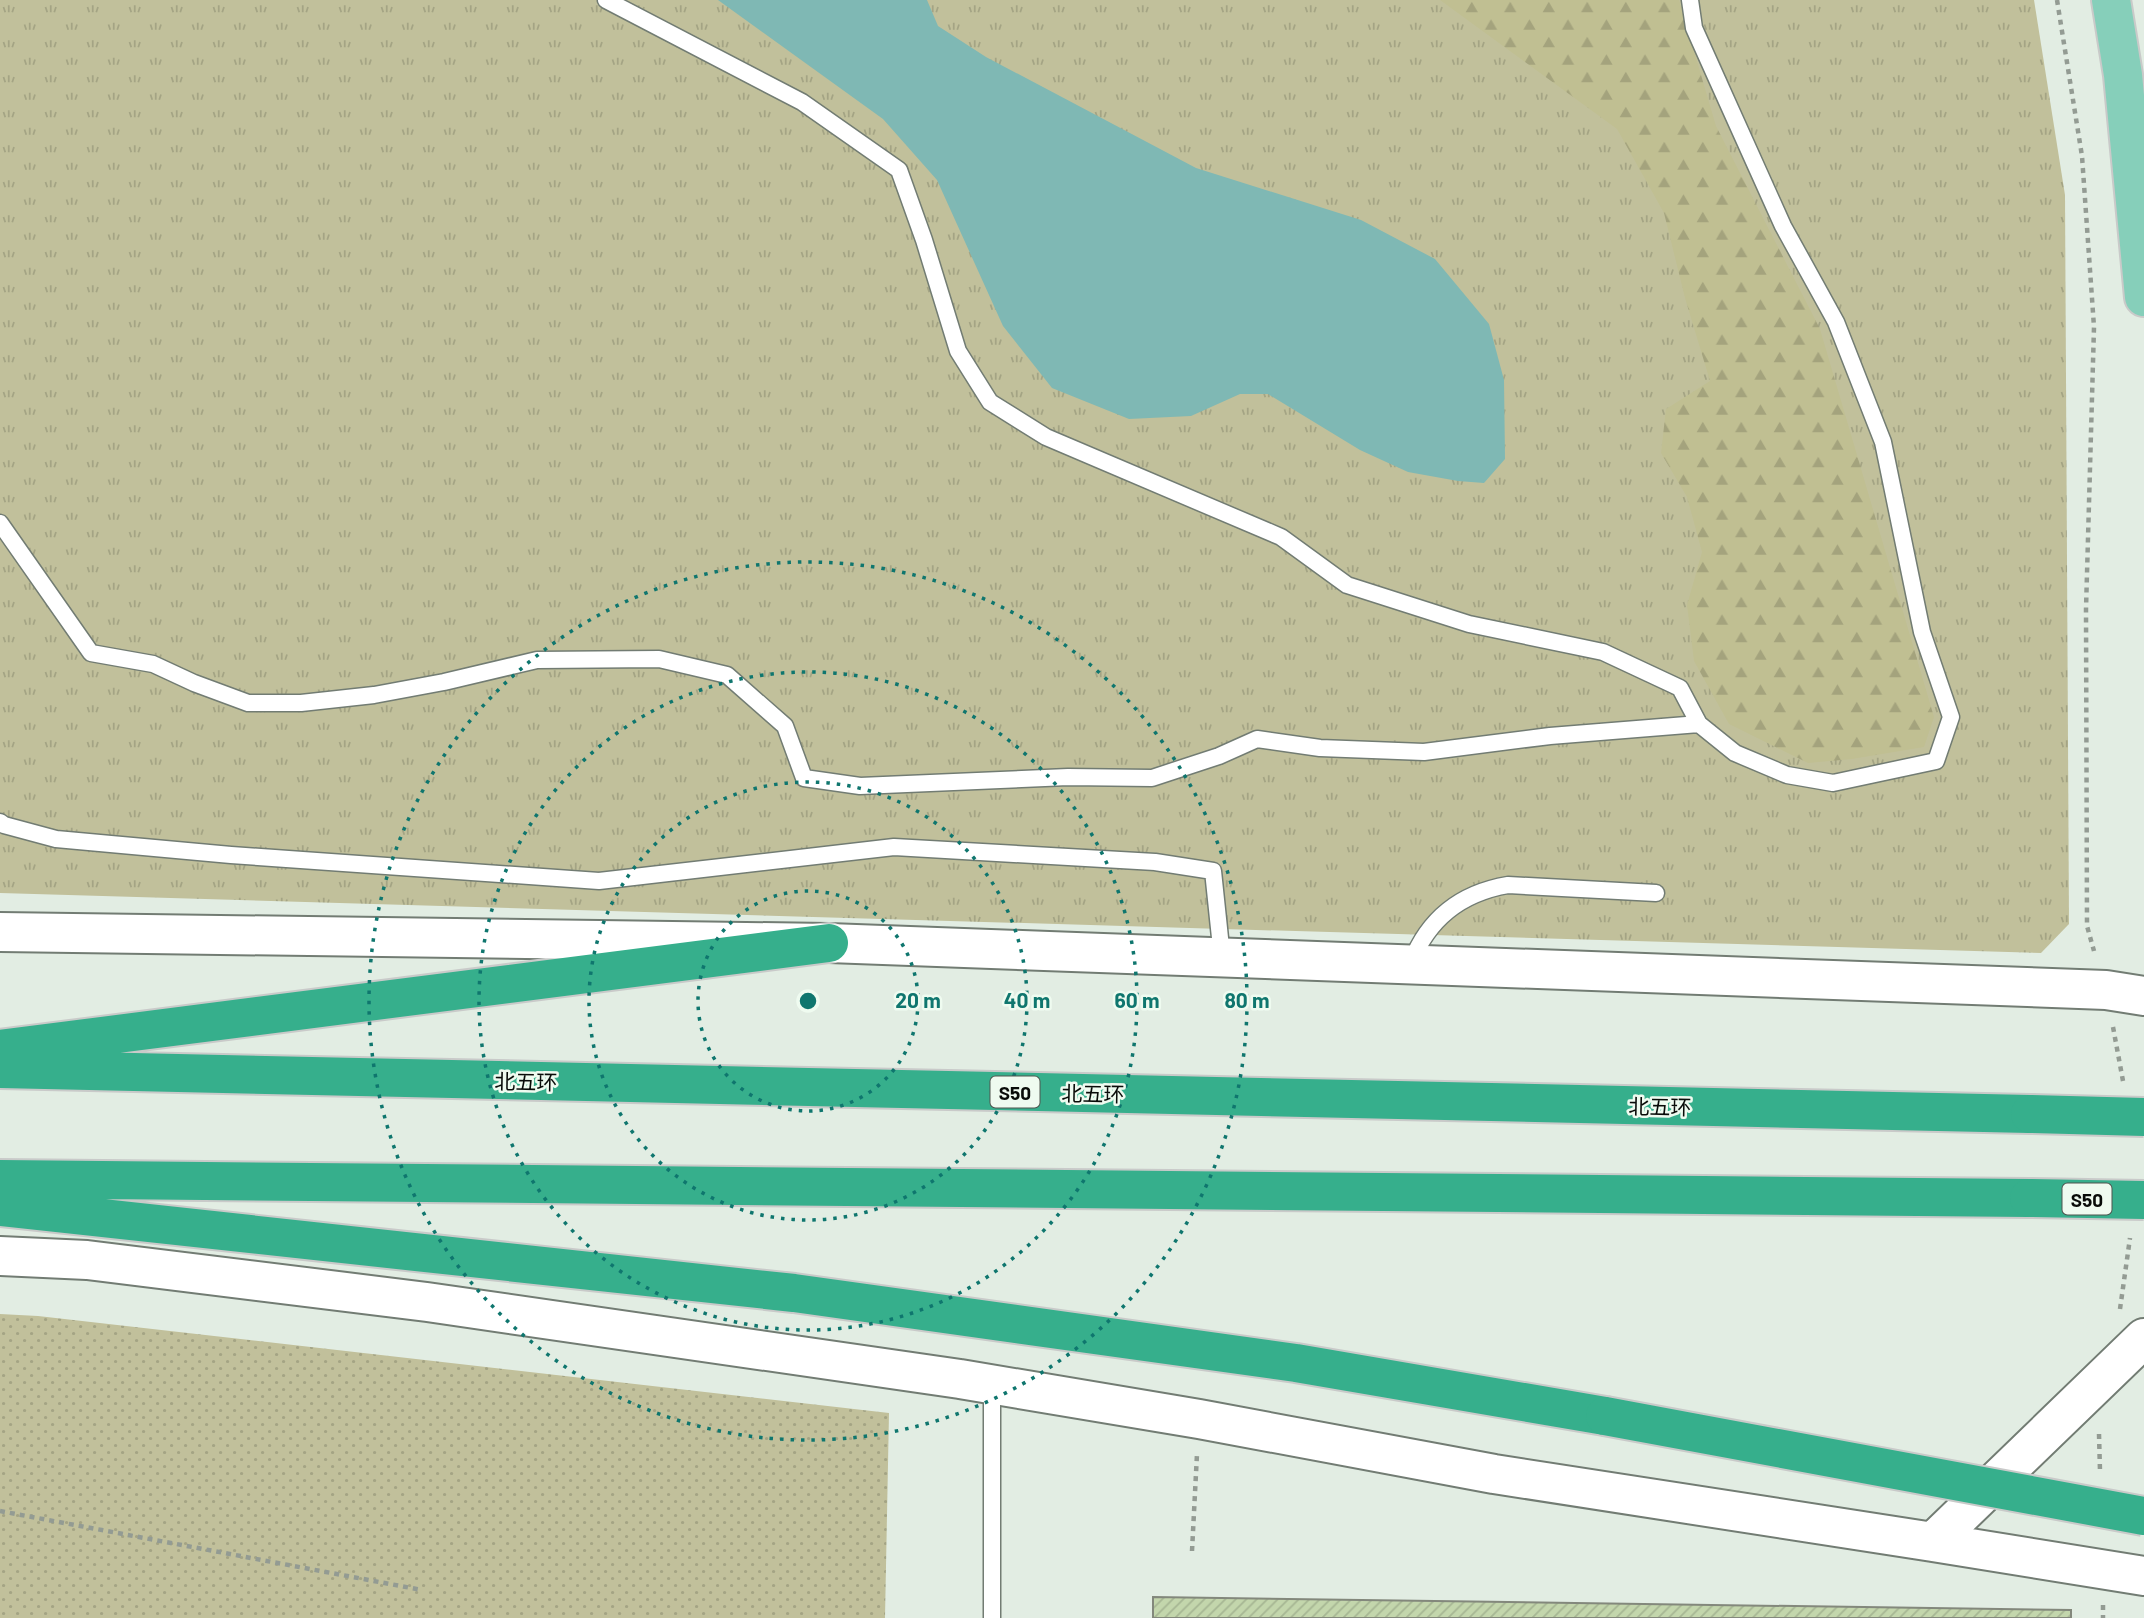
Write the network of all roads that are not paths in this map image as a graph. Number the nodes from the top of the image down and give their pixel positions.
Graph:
1 (606, 0) edge
2 (1690, 0) edge
3 (2111, 0) edge
4 (2144, 298) edge
5 (0, 523) edge
6 (1699, 724) junction
7 (0, 822) edge
8 (1656, 893) dead end
9 (0, 932) edge
10 (829, 943) junction
11 (1223, 958) junction
12 (1410, 965) junction
13 (2144, 996) edge
14 (0, 1049) edge
15 (0, 1069) edge
16 (2134, 1105) edge
17 (0, 1178) edge
18 (0, 1207) edge
19 (2137, 1217) edge
20 (0, 1256) edge
21 (2132, 1325) edge
22 (992, 1384) junction
23 (2144, 1516) edge
24 (1933, 1542) junction
25 (2144, 1576) edge
26 (992, 1618) edge

1 - 6 lane
2 - 6 lane
3 - 4 main road
5 - 6 lane
7 - 11 lane
8 - 12 lane
9 - 10 street
10 - 11 street
10 - 14 highway
11 - 12 street
12 - 13 street
15 - 16 highway, 北五环 / S50, bridge
17 - 19 highway, S50, bridge
18 - 23 highway, bridge
20 - 22 street
21 - 24 street
22 - 24 street
22 - 26 lane
24 - 25 street

